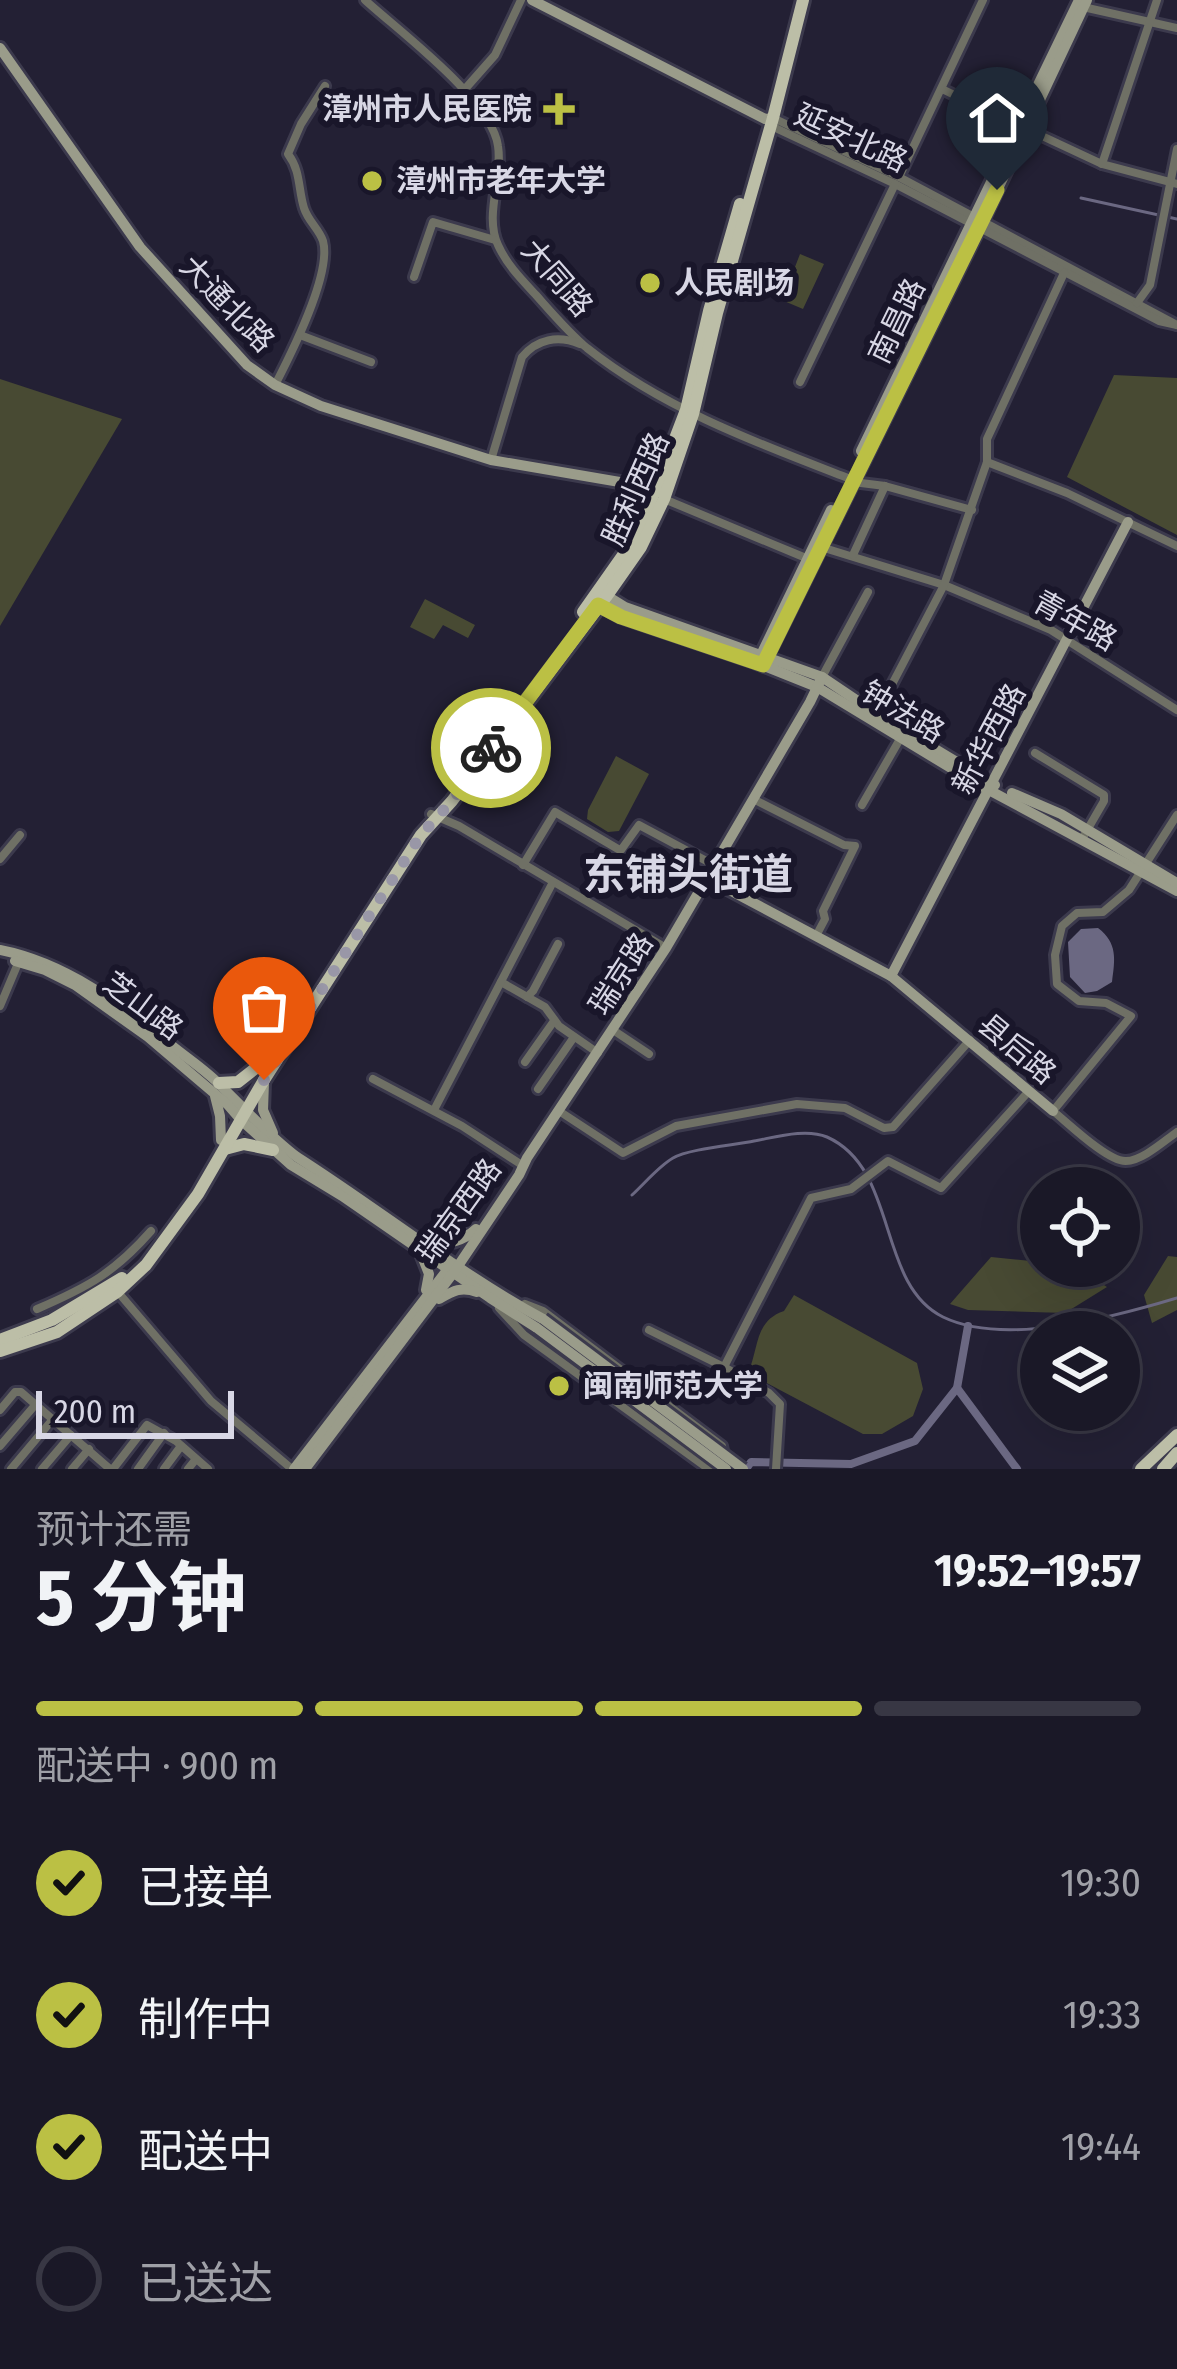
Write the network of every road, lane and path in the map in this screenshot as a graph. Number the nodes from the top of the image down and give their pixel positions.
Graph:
1 (365, 0) edge
2 (521, 0) edge
3 (532, 0) edge
4 (799, 0) edge
5 (983, 0) edge
6 (1157, 0) edge
7 (1079, 2) edge
8 (1151, 22) junction
9 (1177, 28) edge
10 (0, 48) edge
11 (5, 65) edge
12 (325, 86) dead end
13 (465, 89) junction
14 (942, 89) junction
15 (769, 121) junction
16 (1022, 127) junction
17 (1177, 149) edge
18 (1102, 164) junction
19 (897, 180) junction
20 (1174, 183) edge
21 (976, 223) junction
22 (495, 240) junction
23 (1064, 273) junction
24 (414, 278) dead end
25 (1137, 304) junction
26 (300, 335) junction
27 (586, 347) junction
28 (371, 362) dead end
29 (800, 382) dead end
30 (275, 385) junction
31 (690, 412) junction
32 (491, 460) junction
33 (987, 462) junction
34 (850, 480) junction
35 (885, 486) junction
36 (660, 495) junction
37 (972, 510) junction
38 (1128, 522) junction
39 (1177, 546) edge
40 (821, 547) junction
41 (853, 555) junction
42 (806, 558) junction
43 (944, 584) junction
44 (868, 592) dead end
45 (599, 597) junction
46 (1067, 640) junction
47 (761, 660) junction
48 (819, 682) junction
49 (1177, 710) edge
50 (874, 718) junction
51 (900, 739) junction
52 (1035, 753) dead end
53 (991, 787) junction
54 (753, 799) junction
55 (862, 805) dead end
56 (435, 815) junction
57 (1177, 815) edge
58 (20, 836) dead end
59 (1084, 836) junction
60 (0, 859) edge
61 (523, 865) junction
62 (714, 866) junction
63 (1143, 869) junction
64 (707, 878) junction
65 (553, 882) junction
66 (1177, 887) edge
67 (816, 936) junction
68 (558, 944) dead end
69 (666, 948) junction
70 (0, 954) edge
71 (19, 962) junction
72 (891, 976) junction
73 (501, 982) junction
74 (527, 997) junction
75 (0, 1006) edge
76 (554, 1021) junction
77 (613, 1030) junction
78 (574, 1036) junction
79 (970, 1040) junction
80 (598, 1053) junction
81 (649, 1054) dead end
82 (271, 1056) junction
83 (526, 1062) dead end
84 (373, 1079) dead end
85 (264, 1080) junction
86 (216, 1088) junction
87 (538, 1088) dead end
88 (1029, 1091) junction
89 (434, 1110) junction
90 (1053, 1111) junction
91 (559, 1112) junction
92 (241, 1113) junction
93 (1177, 1132) edge
94 (223, 1144) junction
95 (275, 1146) junction
96 (522, 1165) junction
97 (476, 1229) junction
98 (151, 1231) dead end
99 (420, 1243) junction
100 (471, 1247) junction
101 (454, 1267) junction
102 (118, 1280) junction
103 (491, 1294) junction
104 (425, 1304) junction
105 (37, 1309) dead end
106 (540, 1323) junction
107 (650, 1330) dead end
108 (0, 1340) edge
109 (0, 1351) edge
110 (724, 1367) junction
111 (36, 1405) junction
112 (0, 1410) edge
113 (53, 1419) junction
114 (164, 1433) junction
115 (71, 1435) junction
116 (1175, 1443) edge
117 (0, 1446) edge
118 (181, 1446) junction
119 (88, 1449) junction
120 (196, 1459) junction
121 (11, 1469) edge
122 (42, 1469) edge
123 (72, 1469) edge
124 (112, 1469) edge
125 (138, 1469) edge
126 (164, 1469) edge
127 (188, 1469) edge
128 (208, 1469) edge
129 (293, 1469) edge
130 (304, 1469) edge
131 (726, 1469) edge
132 (743, 1469) edge
133 (776, 1469) edge
134 (1141, 1469) edge
135 (1151, 1469) edge
136 (1163, 1469) edge

1 - 13 street, 大同路
2 - 13 street
3 - 15 street, 延安北路
4 - 15 main road, 胜利西路
5 - 14 street
6 - 8 street
7 - 8 street
7 - 16 street, 南昌路
8 - 9 street
8 - 18 street
10 - 11 street, 大通北路
11 - 30 street, 大通北路
12 - 26 street
13 - 22 street, 大同路
14 - 16 street
14 - 19 street
15 - 19 street, 延安北路
15 - 31 main road, 胜利西路
16 - 18 street
16 - 21 street, 南昌路
17 - 20 street
18 - 20 street
19 - 21 street, 延安北路
19 - 29 street
20 - 25 street
21 - 23 street, 延安北路
21 - 25 street, 延安北路
21 - 34 street, 南昌路
22 - 24 street
22 - 27 street, 大同路
23 - 25 street, 延安北路
23 - 33 street
26 - 28 street
26 - 30 street
27 - 31 street, 大同路
27 - 32 street
30 - 32 street, 大通北路
31 - 34 street, 大同路
31 - 36 main road, 胜利西路
32 - 36 street, 大通北路
33 - 37 street
33 - 38 street
34 - 35 street, 大同路
34 - 40 street, 南昌路
34 - 42 street, 南昌路
35 - 37 street, 大同路
35 - 41 street
36 - 42 street, 大通北路
36 - 45 main road, 胜利西路
37 - 43 street
38 - 39 street
38 - 46 street, 新华西路
40 - 41 street, 青年路
40 - 47 street, 南昌路
41 - 43 street, 青年路
42 - 47 street, 南昌路
43 - 46 street, 青年路
43 - 50 street
44 - 48 street
45 - 47 street, 钟法路
45 - 56 main road, 胜利西路
46 - 49 street, 青年路
46 - 53 street, 新华西路
47 - 48 street, 钟法路
48 - 50 street, 钟法路
48 - 54 street, 瑞京路
50 - 51 street, 钟法路
50 - 53 street, 钟法路
51 - 53 street, 钟法路
51 - 55 street
52 - 59 street
53 - 59 street, 钟法路
53 - 72 street, 新华西路
54 - 62 street, 瑞京路
54 - 67 street
56 - 61 street
56 - 82 main road
56 - 85 main road, 胜利西路
57 - 63 street
58 - 60 street
59 - 63 street, 钟法路
61 - 62 street
61 - 65 street
62 - 64 street, 瑞京路
63 - 66 street, 钟法路
63 - 90 street
64 - 67 street, 县后路
64 - 69 street, 瑞京路
65 - 69 street
65 - 73 street
67 - 72 street, 县后路
68 - 74 street
69 - 77 street, 瑞京路
70 - 71 street, 芝山路
70 - 86 street
71 - 75 street
71 - 86 street, 芝山路
72 - 79 street, 县后路
73 - 74 street
73 - 89 street
74 - 76 street
76 - 78 street
76 - 83 street
77 - 80 street, 瑞京路
77 - 81 street
78 - 80 street
78 - 87 street
79 - 88 street, 县后路
79 - 91 street
80 - 91 street, 瑞京路
82 - 86 main road
82 - 92 main road
84 - 89 street
85 - 92 main road, 胜利西路
85 - 95 street
86 - 92 street
86 - 94 street
88 - 90 street, 县后路
88 - 110 street
89 - 96 street
90 - 93 street, 县后路
91 - 96 street, 瑞京路
92 - 94 main road, 胜利西路
92 - 95 street
94 - 95 main road
94 - 102 main road, 胜利西路
95 - 99 street
96 - 97 street, 瑞京西路
96 - 100 street, 瑞京西路
97 - 99 street
97 - 101 street, 瑞京西路
98 - 102 street
99 - 101 street
99 - 104 street
100 - 101 street, 瑞京西路
100 - 103 street
101 - 103 street
101 - 104 street, 瑞京西路
102 - 105 street
102 - 108 main road
102 - 109 main road, 胜利西路
102 - 129 street
103 - 103 street
103 - 104 street
103 - 106 street
104 - 129 street, 瑞京西路
104 - 130 street, 瑞京西路
106 - 131 street, bridge
106 - 132 street, bridge
107 - 110 street
110 - 133 street
111 - 112 street
111 - 113 street
111 - 117 street
113 - 115 street
113 - 121 street
114 - 118 street
114 - 124 street
114 - 125 street
115 - 119 street
115 - 122 street
116 - 134 main road
116 - 135 main road
116 - 136 main road
118 - 120 street
118 - 126 street
119 - 123 street
119 - 124 street
120 - 127 street
120 - 128 street

